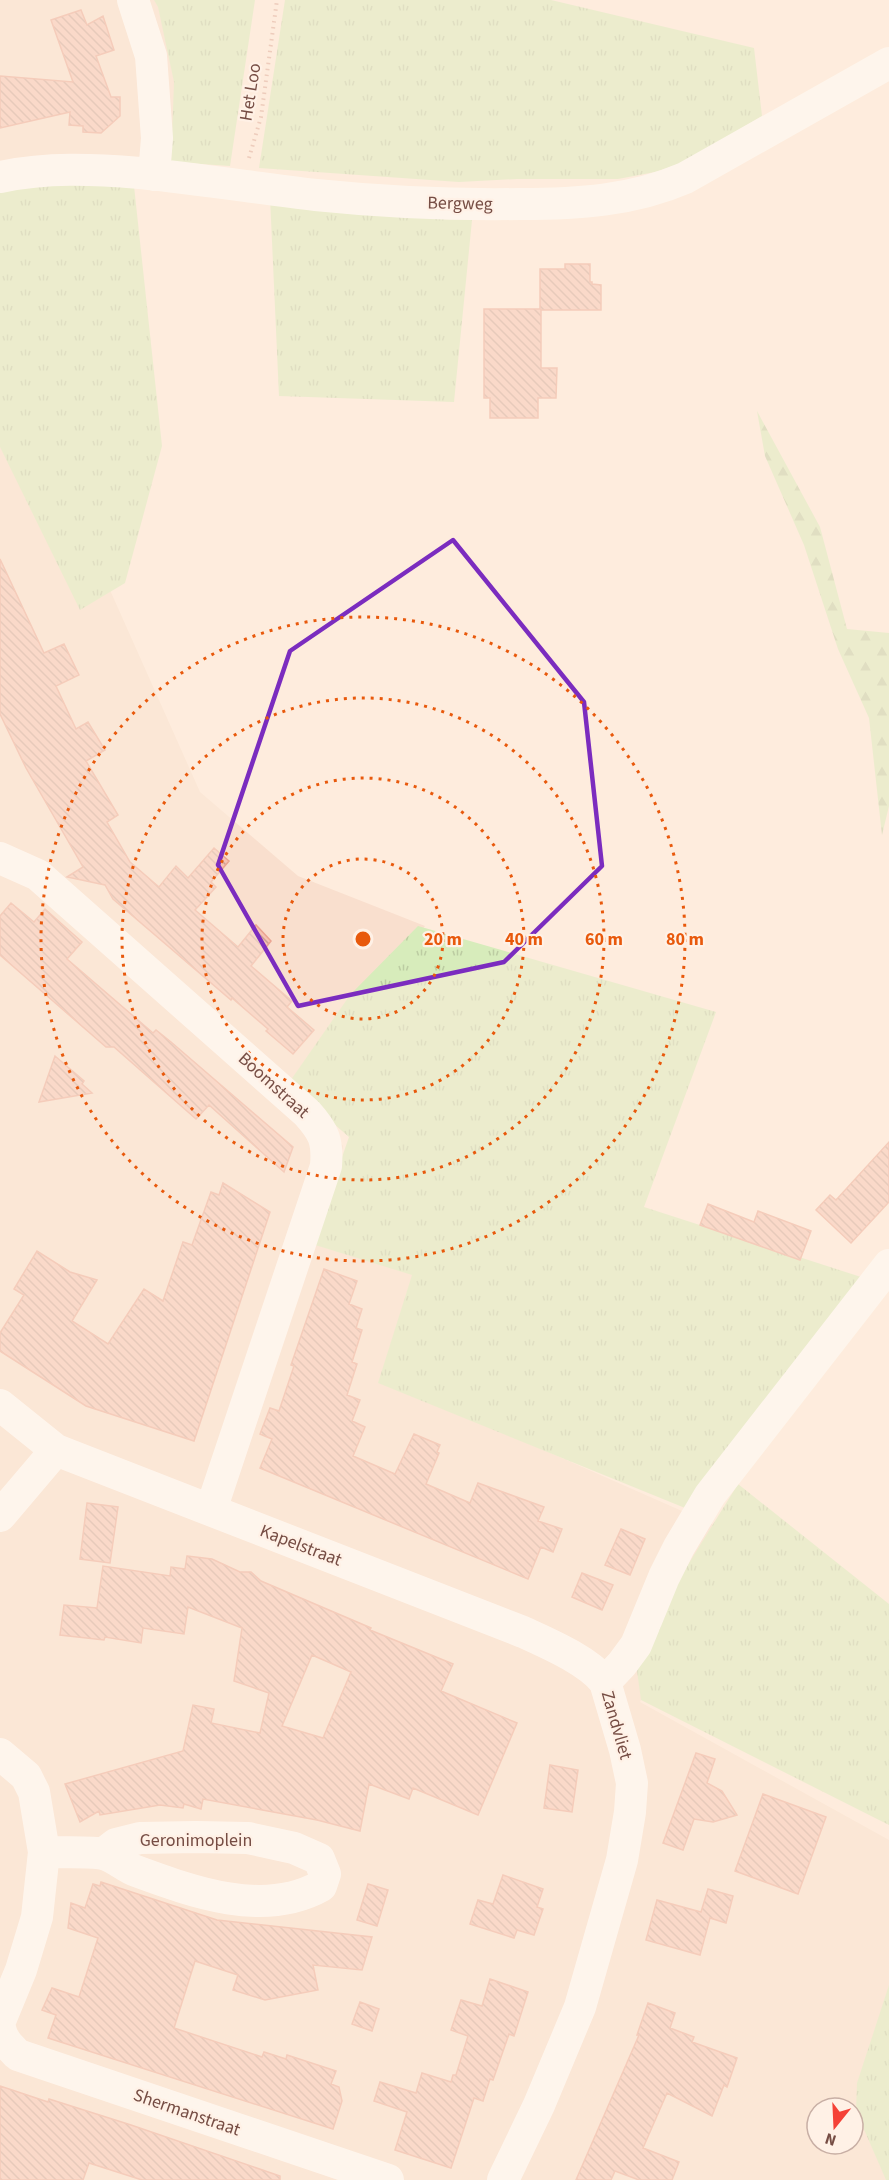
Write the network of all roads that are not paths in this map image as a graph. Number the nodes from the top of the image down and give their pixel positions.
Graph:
1 (133, 0) edge
2 (889, 63) edge
3 (154, 175) junction
4 (0, 177) edge
5 (0, 858) edge
6 (889, 1265) edge
7 (0, 1405) edge
8 (56, 1450) junction
9 (211, 1510) junction
10 (0, 1515) edge
11 (605, 1682) junction
12 (0, 1754) edge
13 (44, 1852) junction
14 (103, 1854) junction
15 (10, 1967) edge
16 (0, 2021) edge
17 (0, 2028) edge
18 (388, 2180) edge
19 (503, 2180) edge

1 - 3 street
2 - 3 street, Bergweg
3 - 4 street, Bergweg
5 - 9 street, Boomstraat
6 - 11 street, Zandvliet
7 - 8 street, Kapelstraat
8 - 9 street, Kapelstraat
8 - 10 street
9 - 11 street, Kapelstraat
11 - 19 street, Zandvliet
12 - 13 street
13 - 14 street, Geronimoplein
13 - 15 street
14 - 14 street, Geronimoplein
15 - 16 street
17 - 18 street, Shermanstraat

